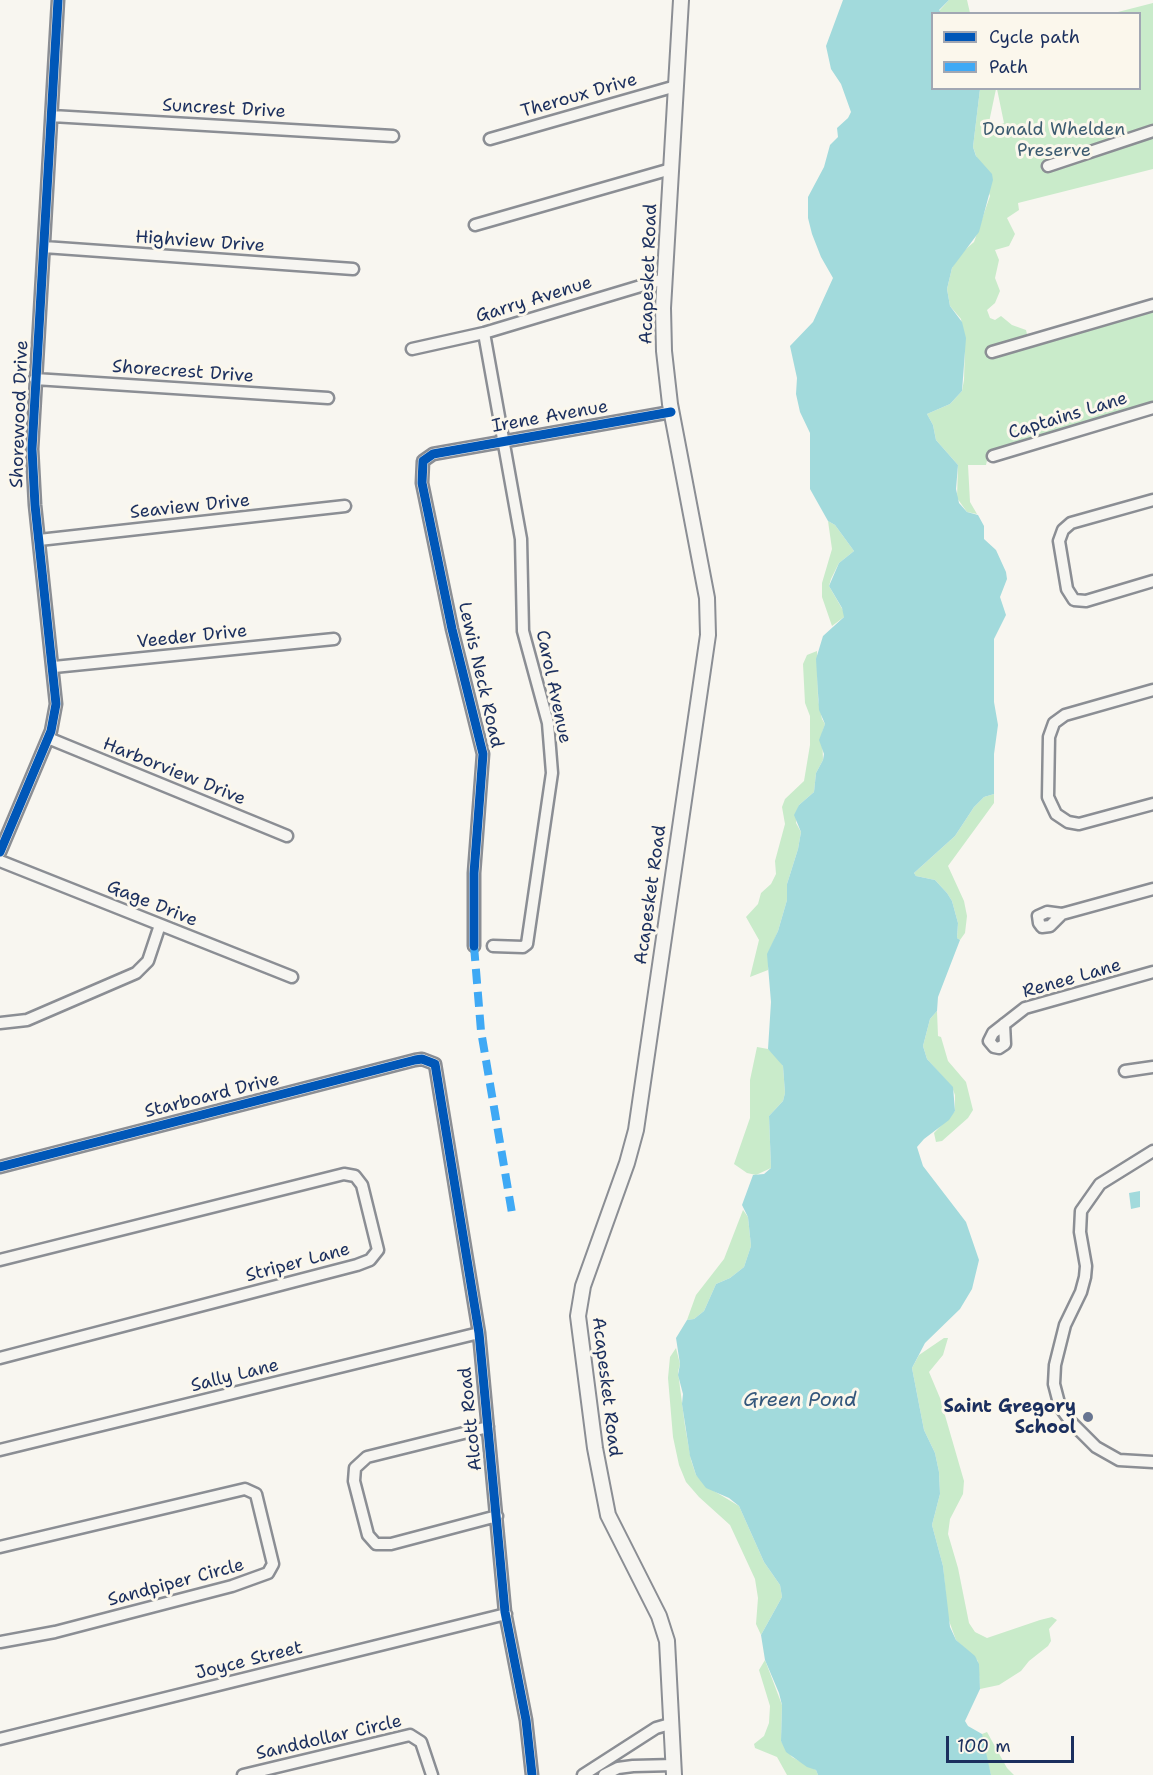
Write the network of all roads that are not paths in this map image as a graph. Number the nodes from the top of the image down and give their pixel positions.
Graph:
1 (58, 0) edge
2 (681, 0) edge
3 (676, 86) junction
4 (52, 116) junction
5 (1153, 132) edge
6 (393, 136) dead end
7 (490, 139) dead end
8 (1048, 166) dead end
9 (671, 169) junction
10 (474, 225) dead end
11 (44, 247) junction
12 (353, 269) dead end
13 (664, 279) junction
14 (1153, 305) edge
15 (484, 333) junction
16 (412, 349) dead end
17 (992, 351) dead end
18 (35, 379) junction
19 (328, 398) dead end
20 (1153, 408) edge
21 (672, 412) junction
22 (505, 442) junction
23 (433, 454) joint
24 (993, 456) dead end
25 (1153, 500) edge
26 (345, 506) dead end
27 (39, 540) junction
28 (1153, 581) edge
29 (334, 639) dead end
30 (54, 667) junction
31 (1153, 690) edge
32 (48, 738) junction
33 (1153, 804) edge
34 (287, 836) dead end
35 (0, 852) edge
36 (0, 861) edge
37 (1153, 890) edge
38 (1062, 914) dead end
39 (160, 925) junction
40 (474, 946) dead end
41 (493, 946) dead end
42 (1153, 972) edge
43 (292, 977) dead end
44 (0, 1023) edge
45 (1004, 1024) dead end
46 (432, 1062) joint
47 (1153, 1067) edge
48 (1125, 1071) dead end
49 (1153, 1151) edge
50 (0, 1167) edge
51 (0, 1260) edge
52 (478, 1333) junction
53 (0, 1358) edge
54 (488, 1426) junction
55 (0, 1450) edge
56 (1153, 1462) edge
57 (497, 1516) junction
58 (0, 1547) edge
59 (506, 1614) junction
60 (0, 1642) edge
61 (670, 1725) junction
62 (0, 1739) edge
63 (674, 1770) edge
64 (243, 1775) edge
65 (432, 1775) edge
66 (532, 1775) edge
67 (583, 1775) edge
68 (604, 1775) edge

1 - 4 street, Shorewood Drive
2 - 3 main road, Acapesket Road
3 - 7 street, Theroux Drive
3 - 9 main road, Acapesket Road
4 - 6 street, Suncrest Drive
4 - 11 street, Shorewood Drive
5 - 8 street
9 - 10 street
9 - 13 main road, Acapesket Road
11 - 12 street, Highview Drive
11 - 18 street, Shorewood Drive
13 - 15 street, Garry Avenue
13 - 21 main road, Acapesket Road
14 - 17 street
15 - 16 street, Garry Avenue
15 - 22 street, Carol Avenue
18 - 19 street, Shorecrest Drive
18 - 27 street, Shorewood Drive
20 - 24 street, Captains Lane
21 - 22 street, Irene Avenue
21 - 61 main road, Acapesket Road
22 - 23 street, Irene Avenue
22 - 41 street, Carol Avenue
23 - 40 street, Lewis Neck Road
25 - 28 street
26 - 27 street, Seaview Drive
27 - 30 street, Shorewood Drive
29 - 30 street, Veeder Drive
30 - 32 street, Shorewood Drive
31 - 33 street
32 - 34 street, Harborview Drive
32 - 35 street, Shorewood Drive
36 - 39 street, Gage Drive
37 - 38 street
39 - 43 street, Gage Drive
39 - 44 street
42 - 45 street, Renee Lane
46 - 50 street, Starboard Drive
46 - 52 street, Alcott Road
47 - 48 street
49 - 56 street
51 - 53 street, Striper Lane
52 - 54 street, Alcott Road
52 - 55 street, Sally Lane
54 - 57 street, Alcott Road
54 - 57 street
57 - 59 street, Alcott Road
58 - 60 street, Sandpiper Circle
59 - 62 street, Joyce Street
59 - 66 street, Alcott Road
61 - 63 main road, Acapesket Road
61 - 67 street
63 - 68 street
64 - 65 street, Sanddollar Circle

